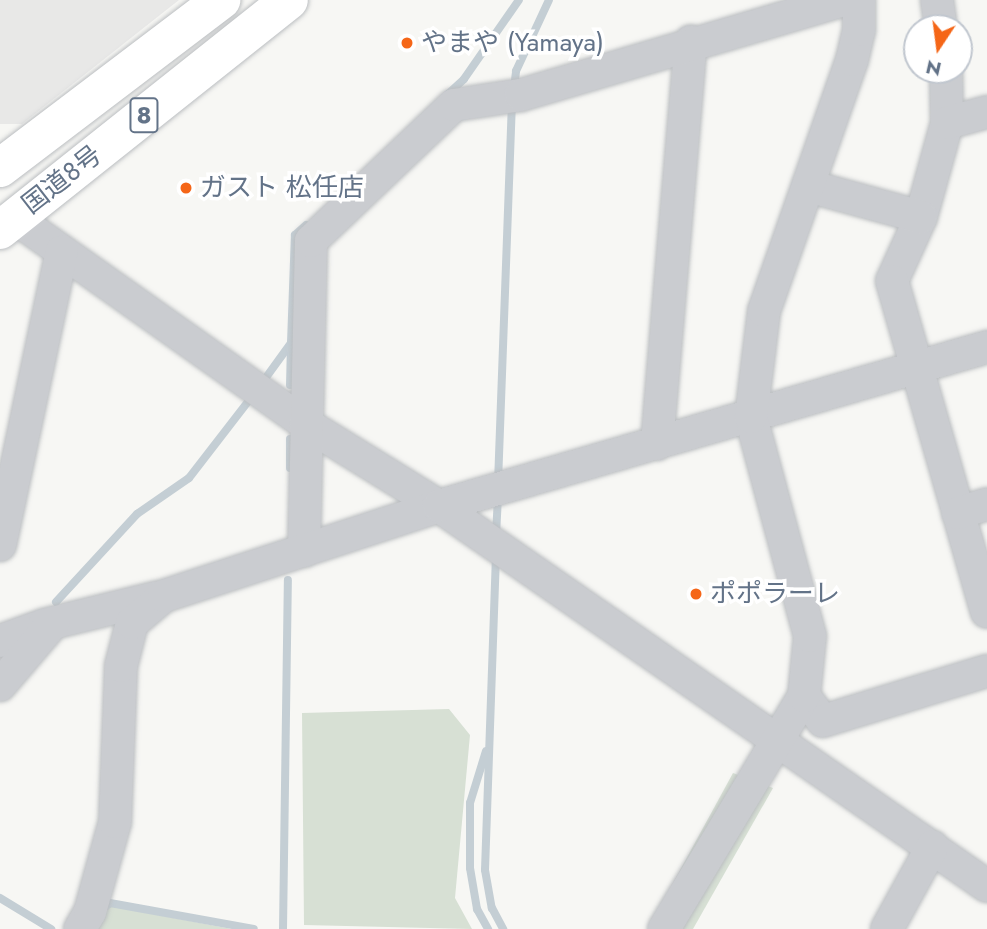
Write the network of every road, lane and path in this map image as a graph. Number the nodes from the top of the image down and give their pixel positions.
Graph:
1 (221, 0) edge
2 (289, 0) edge
3 (843, 0) edge
4 (859, 0) edge
5 (811, 4) edge
6 (691, 41) junction
7 (946, 84) edge
8 (987, 112) edge
9 (947, 123) junction
10 (0, 168) edge
11 (808, 186) junction
12 (921, 217) junction
13 (7, 224) edge
14 (62, 251) junction
15 (987, 346) edge
16 (917, 367) junction
17 (751, 417) junction
18 (306, 424) junction
19 (657, 444) junction
20 (439, 506) junction
21 (973, 508) edge
22 (0, 545) edge
23 (304, 551) junction
24 (164, 596) junction
25 (987, 612) edge
26 (54, 622) junction
27 (0, 641) edge
28 (987, 671) edge
29 (0, 685) edge
30 (804, 696) junction
31 (779, 740) junction
32 (932, 847) junction
33 (987, 886) edge
34 (85, 921) edge
35 (664, 929) edge
36 (887, 929) edge

1 - 10 highway, 国道8号 / 8
2 - 13 highway, 国道8号 / 8
3 - 5 street
4 - 11 street
5 - 6 street
6 - 18 street
6 - 19 street
7 - 9 street
8 - 9 street
9 - 12 street
11 - 12 street
11 - 17 street
12 - 16 street
13 - 14 street
14 - 18 street
14 - 22 street
15 - 16 street
16 - 17 street
16 - 21 street
17 - 19 street
17 - 30 street
18 - 20 street
18 - 23 street
19 - 20 street
20 - 23 street
20 - 31 street
21 - 25 street
23 - 24 street
24 - 26 street
24 - 34 street
26 - 27 street
26 - 29 street
28 - 30 street
30 - 31 street
31 - 32 street
31 - 35 street
32 - 33 street
32 - 36 street

